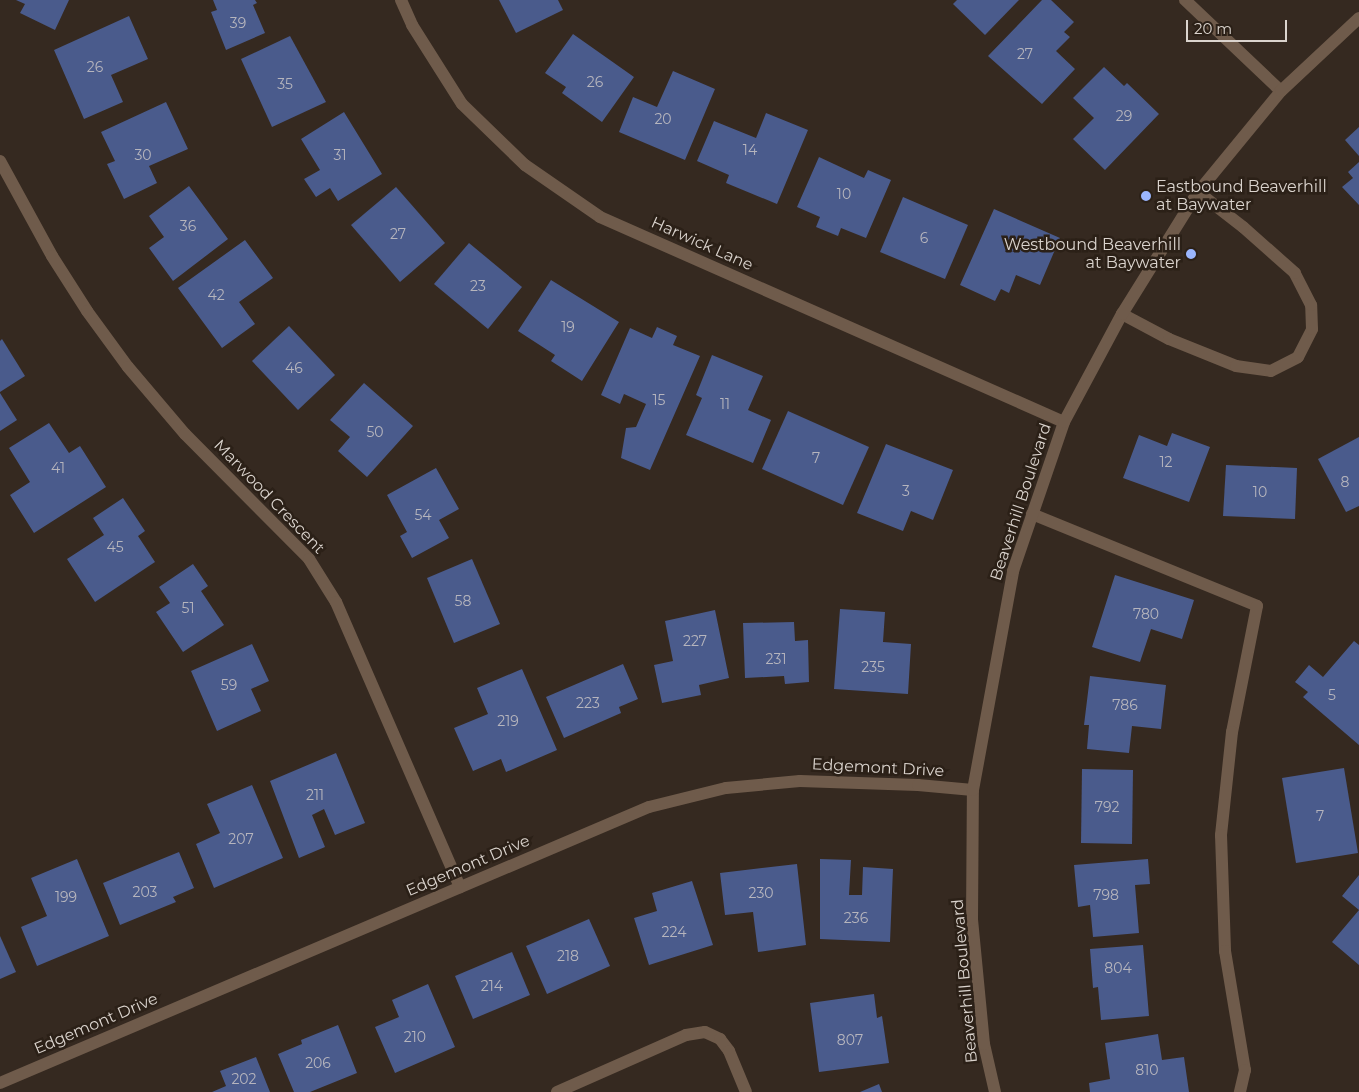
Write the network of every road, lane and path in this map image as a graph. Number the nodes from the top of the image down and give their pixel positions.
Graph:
1 (401, 0) edge
2 (1185, 0) edge
3 (1359, 18) edge
4 (1281, 91) junction
5 (0, 161) edge
6 (1198, 192) junction
7 (1122, 314) junction
8 (1064, 422) junction
9 (1032, 514) junction
10 (973, 790) junction
11 (460, 887) junction
12 (0, 1083) edge
13 (557, 1092) edge
14 (746, 1092) edge
15 (995, 1092) edge
16 (1240, 1092) edge

1 - 8 street, Harwick Lane
2 - 4 street
3 - 4 street, Beaverhill Boulevard
4 - 6 street, Beaverhill Boulevard
5 - 11 street, Marwood Crescent
6 - 7 street, Beaverhill Boulevard
6 - 7 street
7 - 8 street, Beaverhill Boulevard
8 - 9 street, Beaverhill Boulevard
9 - 10 street, Beaverhill Boulevard
9 - 16 street
10 - 11 street, Edgemont Drive
10 - 15 street, Beaverhill Boulevard
11 - 12 street, Edgemont Drive
13 - 14 street

